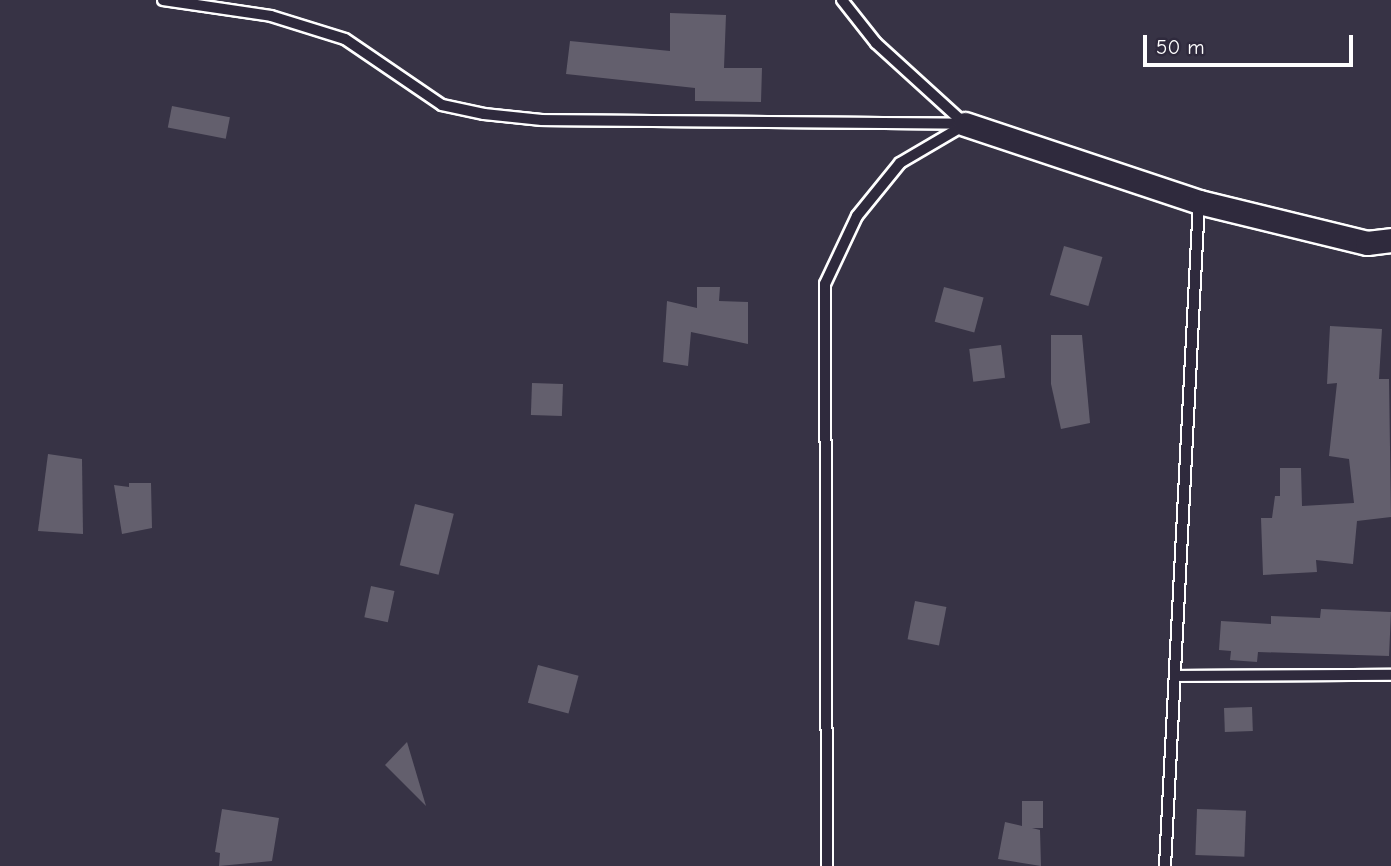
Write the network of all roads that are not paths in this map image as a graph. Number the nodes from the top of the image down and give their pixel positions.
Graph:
1 (163, 0) edge
2 (842, 0) edge
3 (965, 124) junction
4 (1199, 202) junction
5 (1391, 240) edge
6 (1177, 676) junction
7 (1391, 676) edge
8 (827, 866) edge
9 (1165, 866) edge

1 - 3 lane
2 - 3 lane
3 - 4 street
3 - 8 lane
4 - 5 street
4 - 6 lane
6 - 7 lane
6 - 9 lane

